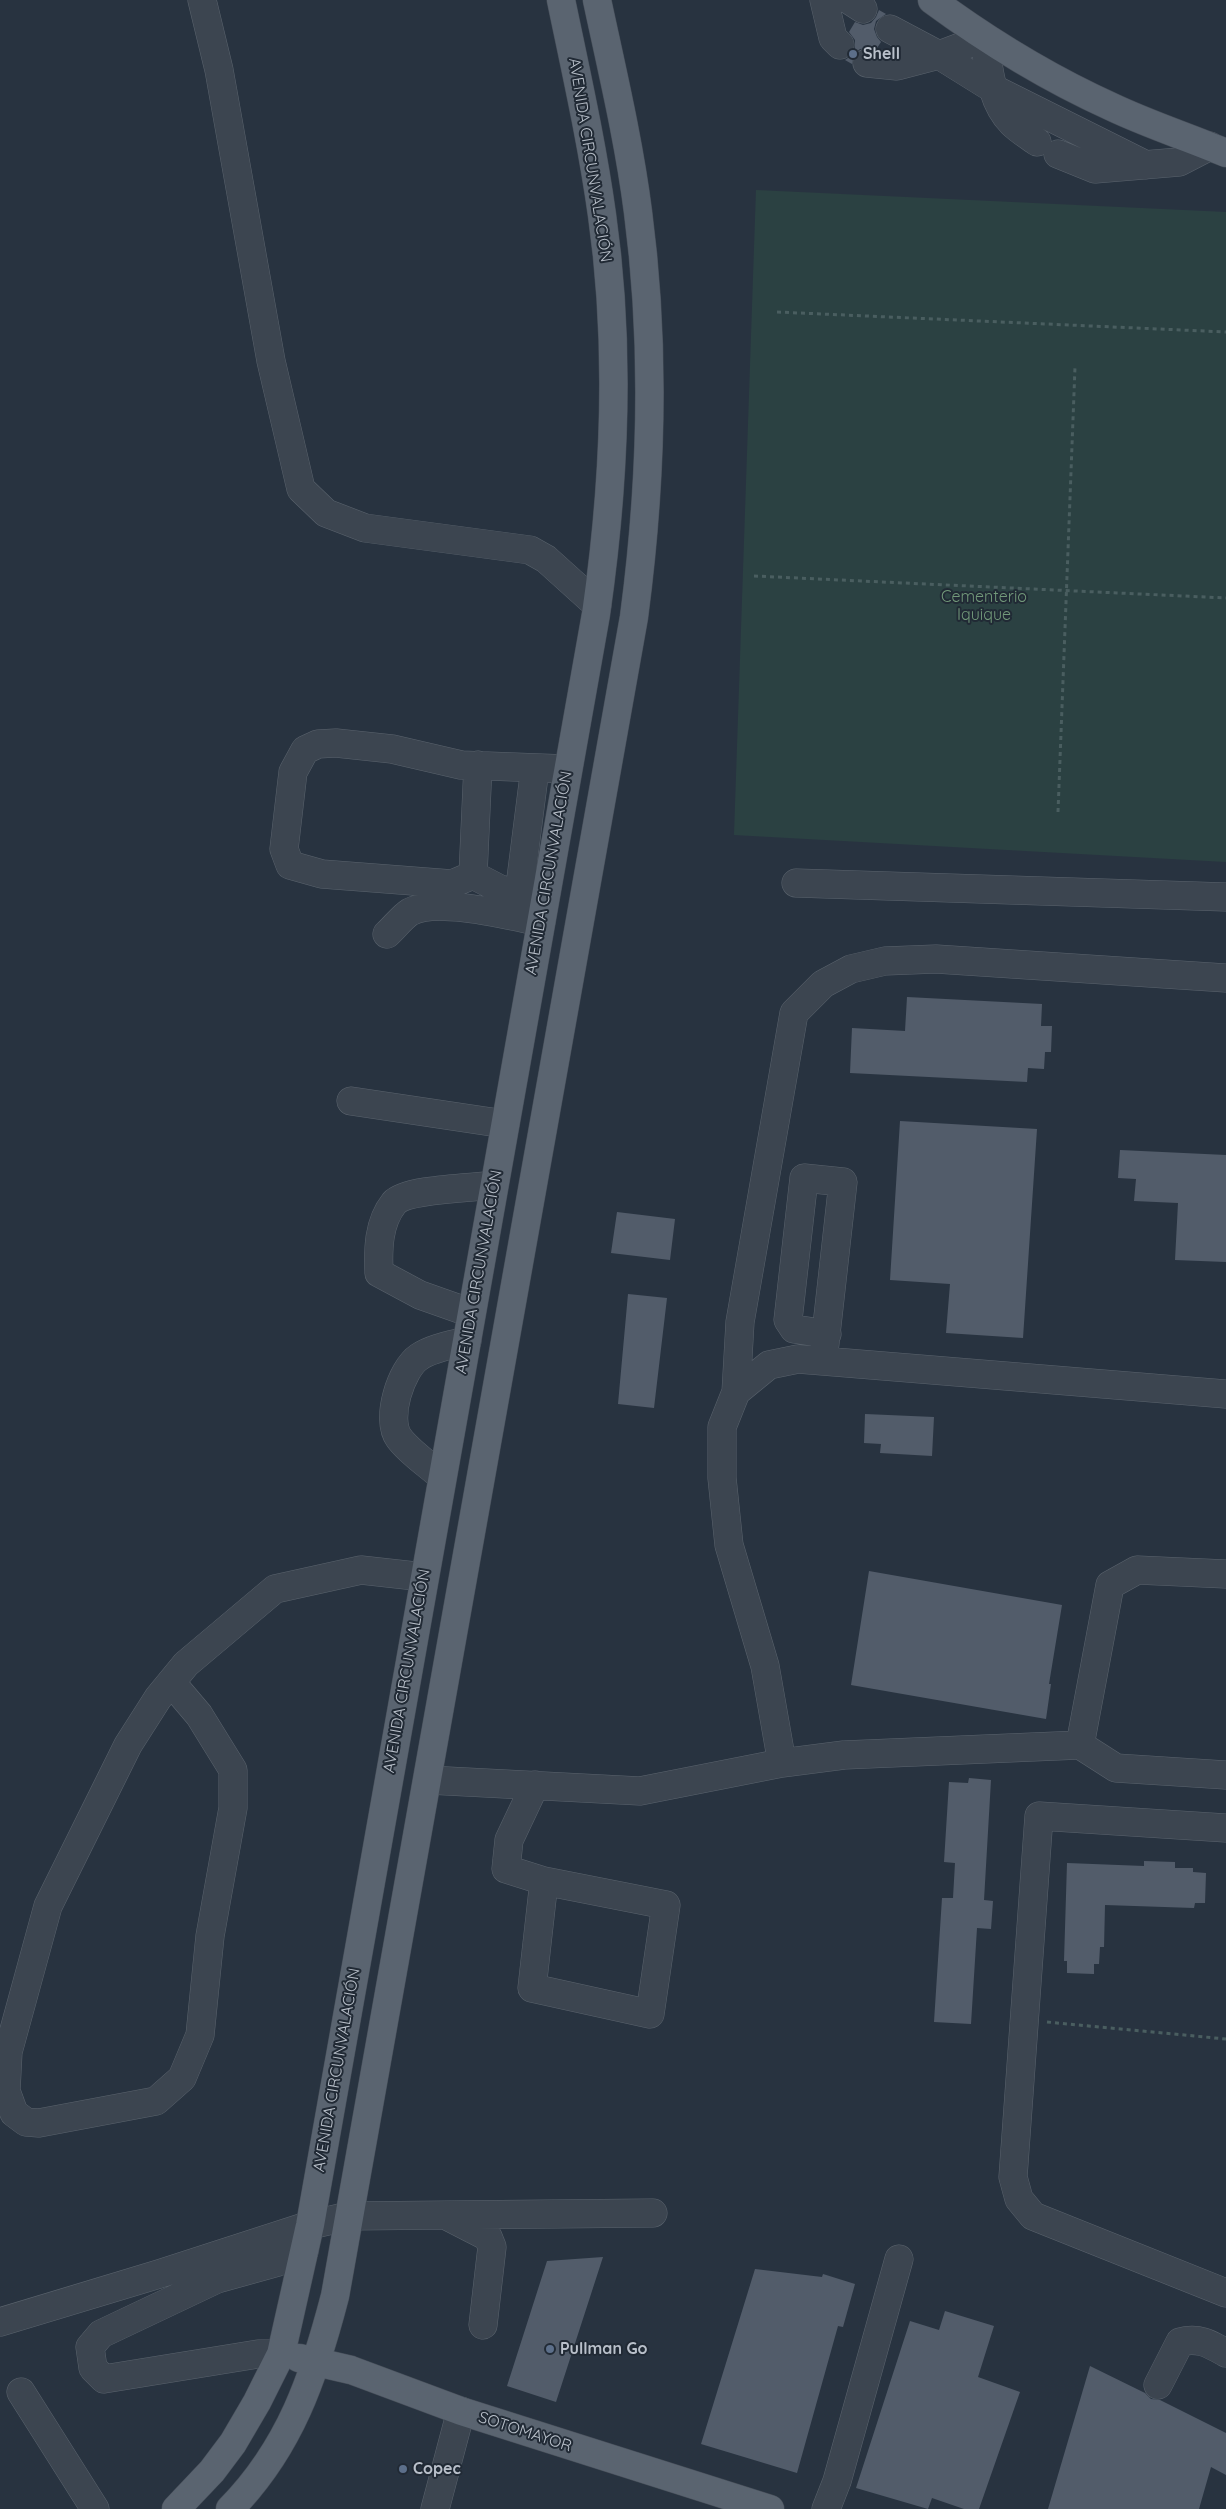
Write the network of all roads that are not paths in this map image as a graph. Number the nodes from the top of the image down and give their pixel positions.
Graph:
1 (202, 0) edge
2 (562, 0) edge
3 (597, 0) edge
4 (824, 0) edge
5 (932, 0) edge
6 (890, 29) dead end
7 (984, 38) junction
8 (840, 45) dead end
9 (939, 55) junction
10 (867, 63) dead end
11 (992, 88) junction
12 (1221, 148) edge
13 (1146, 166) junction
14 (598, 605) junction
15 (478, 765) junction
16 (535, 768) junction
17 (567, 769) junction
18 (473, 875) junction
19 (796, 883) dead end
20 (1226, 897) edge
21 (535, 906) junction
22 (388, 934) dead end
23 (1226, 978) edge
24 (351, 1101) dead end
25 (505, 1124) junction
26 (494, 1185) junction
27 (471, 1313) junction
28 (827, 1334) junction
29 (466, 1341) junction
30 (824, 1361) junction
31 (736, 1392) junction
32 (1226, 1394) edge
33 (442, 1477) junction
34 (1226, 1574) edge
35 (424, 1577) junction
36 (170, 1682) junction
37 (1080, 1745) junction
38 (782, 1763) junction
39 (1226, 1775) edge
40 (428, 1780) junction
41 (535, 1785) junction
42 (1226, 1828) edge
43 (544, 1881) junction
44 (653, 2213) dead end
45 (445, 2215) junction
46 (349, 2216) junction
47 (307, 2238) junction
48 (899, 2259) dead end
49 (1226, 2293) edge
50 (0, 2322) edge
51 (483, 2325) dead end
52 (1226, 2353) edge
53 (280, 2354) junction
54 (318, 2362) junction
55 (1158, 2385) dead end
56 (22, 2392) dead end
57 (461, 2412) junction
58 (718, 2501) edge
59 (95, 2509) edge
60 (176, 2509) edge
61 (230, 2509) edge
62 (435, 2509) edge
63 (770, 2509) edge
64 (826, 2509) edge

1 - 14 street
2 - 14 main road, AVENIDA CIRCUNVALACIÓN
3 - 40 main road
4 - 8 street
5 - 7 main road
6 - 9 street
7 - 9 street
7 - 11 street
7 - 12 main road
9 - 10 street
9 - 11 street
11 - 13 street
11 - 13 street
12 - 13 street
14 - 17 main road, AVENIDA CIRCUNVALACIÓN
15 - 16 street
15 - 18 street
15 - 18 street
16 - 17 street
16 - 21 street
17 - 21 main road, AVENIDA CIRCUNVALACIÓN
18 - 21 street
19 - 20 street
21 - 22 street
21 - 25 main road, AVENIDA CIRCUNVALACIÓN
23 - 31 street
24 - 25 street
25 - 26 main road, AVENIDA CIRCUNVALACIÓN
26 - 27 main road, AVENIDA CIRCUNVALACIÓN
26 - 27 street
27 - 29 main road, AVENIDA CIRCUNVALACIÓN
28 - 28 street
28 - 30 street
29 - 33 main road, AVENIDA CIRCUNVALACIÓN
29 - 33 street
30 - 31 street
30 - 32 street
31 - 38 street
33 - 35 main road, AVENIDA CIRCUNVALACIÓN
34 - 37 street
35 - 36 street
35 - 47 main road, AVENIDA CIRCUNVALACIÓN
36 - 36 street
37 - 38 street
37 - 39 street
38 - 41 street
40 - 41 street
40 - 46 main road
41 - 43 street
42 - 49 street
43 - 43 street
44 - 45 street
45 - 46 street
45 - 51 street
46 - 47 street
46 - 54 main road
47 - 50 street
47 - 53 main road, AVENIDA CIRCUNVALACIÓN
47 - 53 street
48 - 64 street
52 - 55 street
53 - 54 main road, SOTOMAYOR
53 - 60 main road, AVENIDA CIRCUNVALACIÓN
54 - 57 main road, SOTOMAYOR
54 - 61 main road
56 - 59 street
57 - 58 main road, SOTOMAYOR
57 - 62 street
58 - 63 main road, SOTOMAYOR

